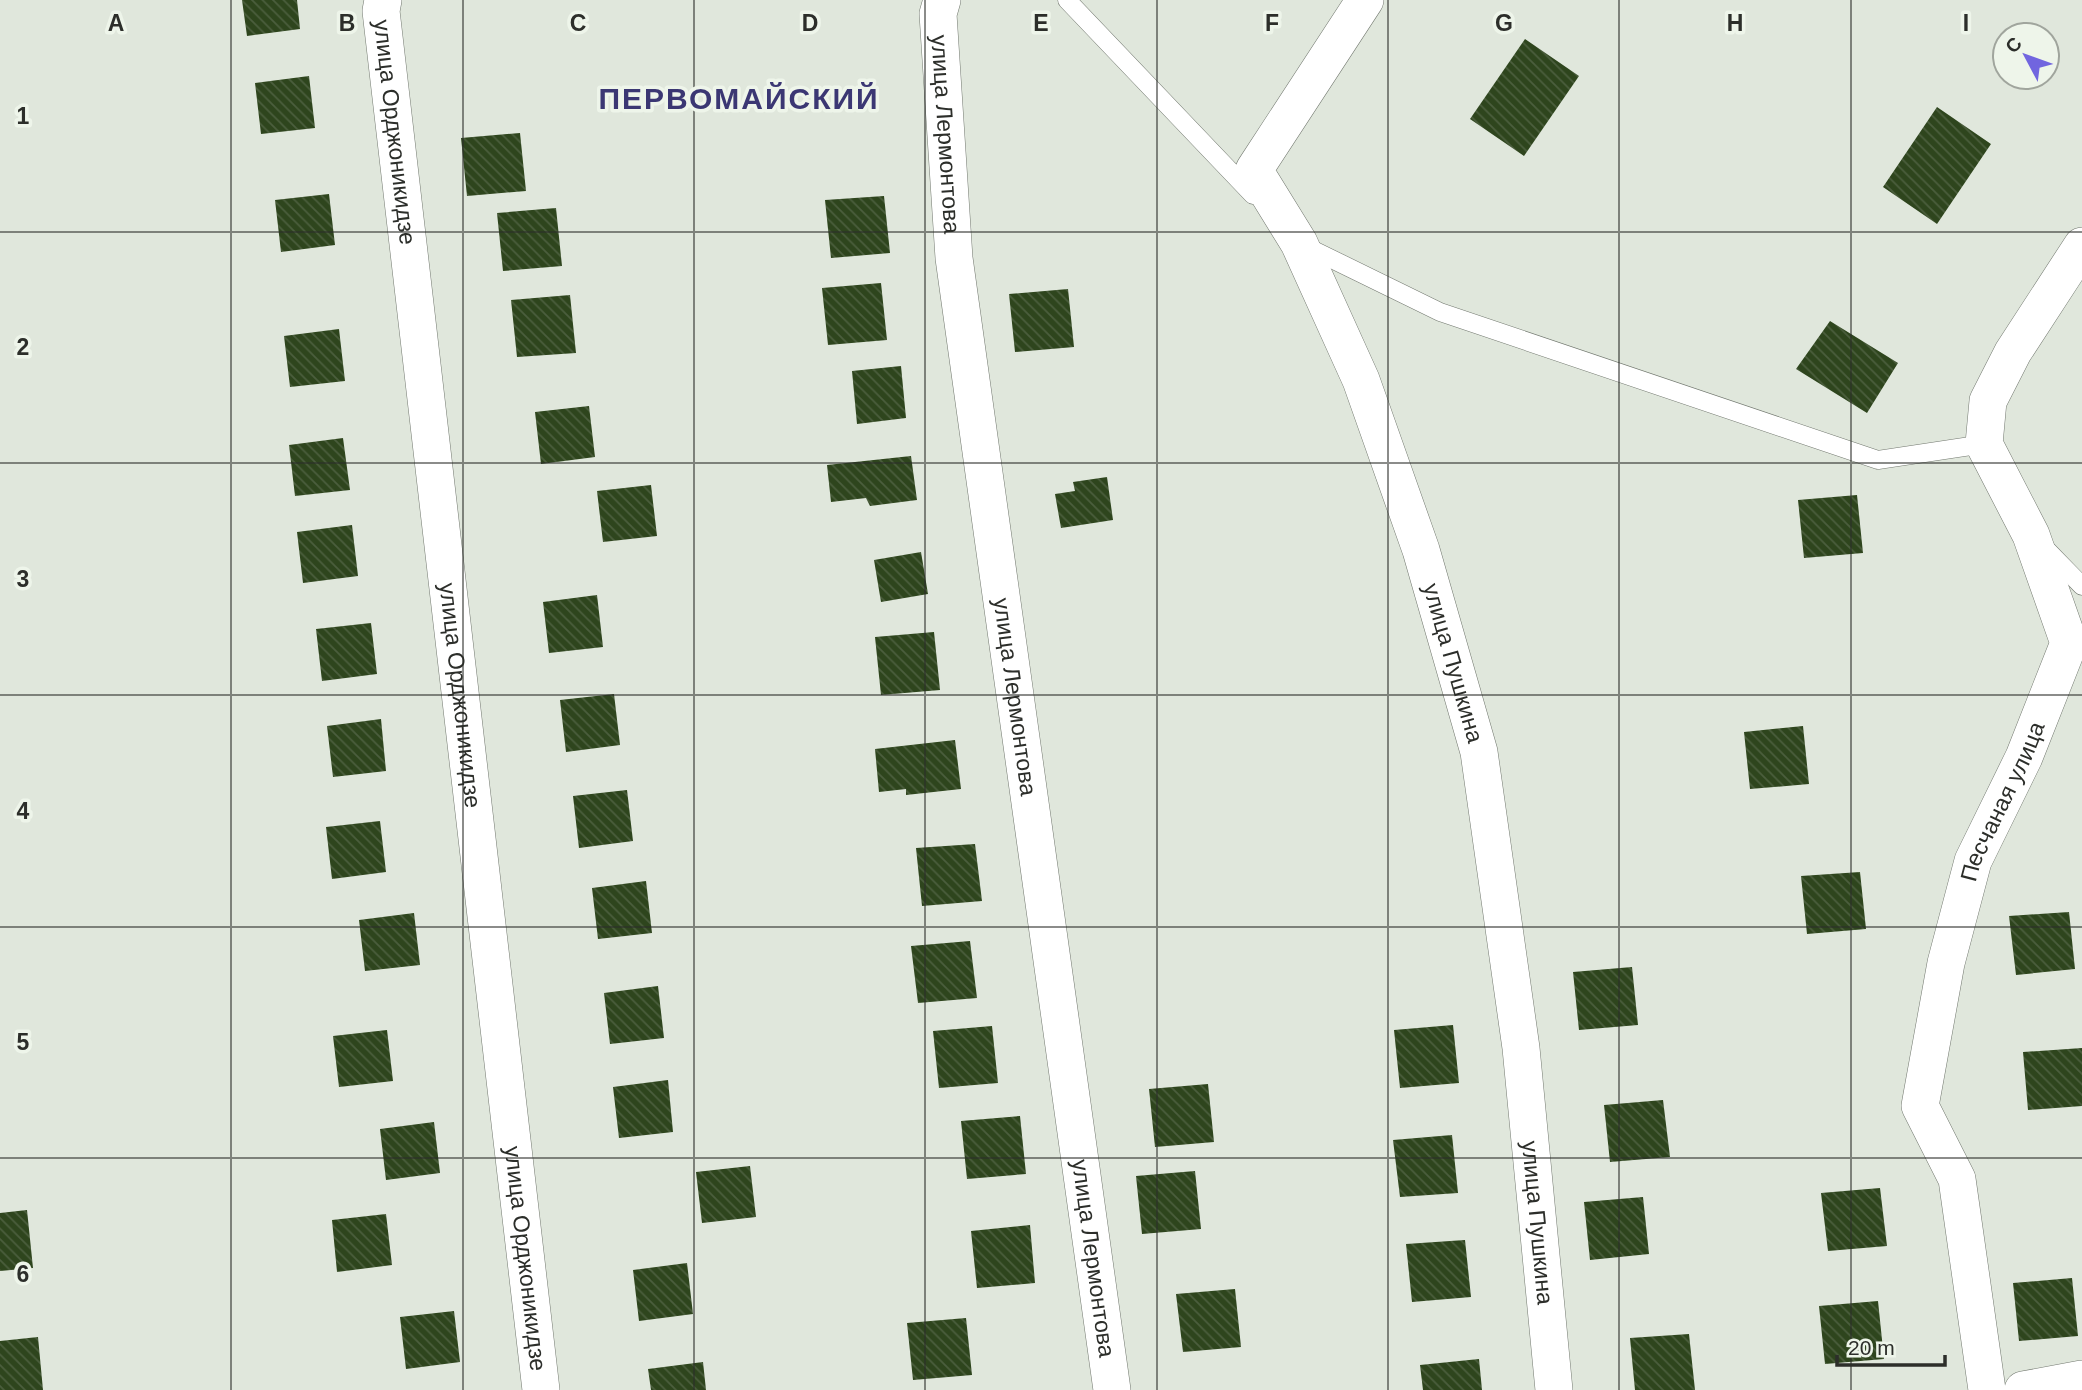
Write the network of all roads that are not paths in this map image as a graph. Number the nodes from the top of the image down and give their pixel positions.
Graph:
1 (383, 0) edge
2 (942, 0) edge
3 (1067, 0) edge
4 (1366, 0) edge
5 (1299, 243) junction
6 (2082, 246) edge
7 (1984, 444) junction
8 (2082, 586) edge
9 (2082, 1379) edge
10 (541, 1390) edge
11 (1112, 1390) edge
12 (1554, 1390) edge
13 (1987, 1390) edge
14 (2023, 1390) edge

1 - 10 street, улица Орджоникидзе
2 - 11 street, улица Лермонтова
3 - 5 lane
4 - 5 street, улица Пушкина
5 - 7 lane
5 - 12 street, улица Пушкина
6 - 7 street
7 - 8 lane
7 - 13 street, Песчаная улица
9 - 14 street

